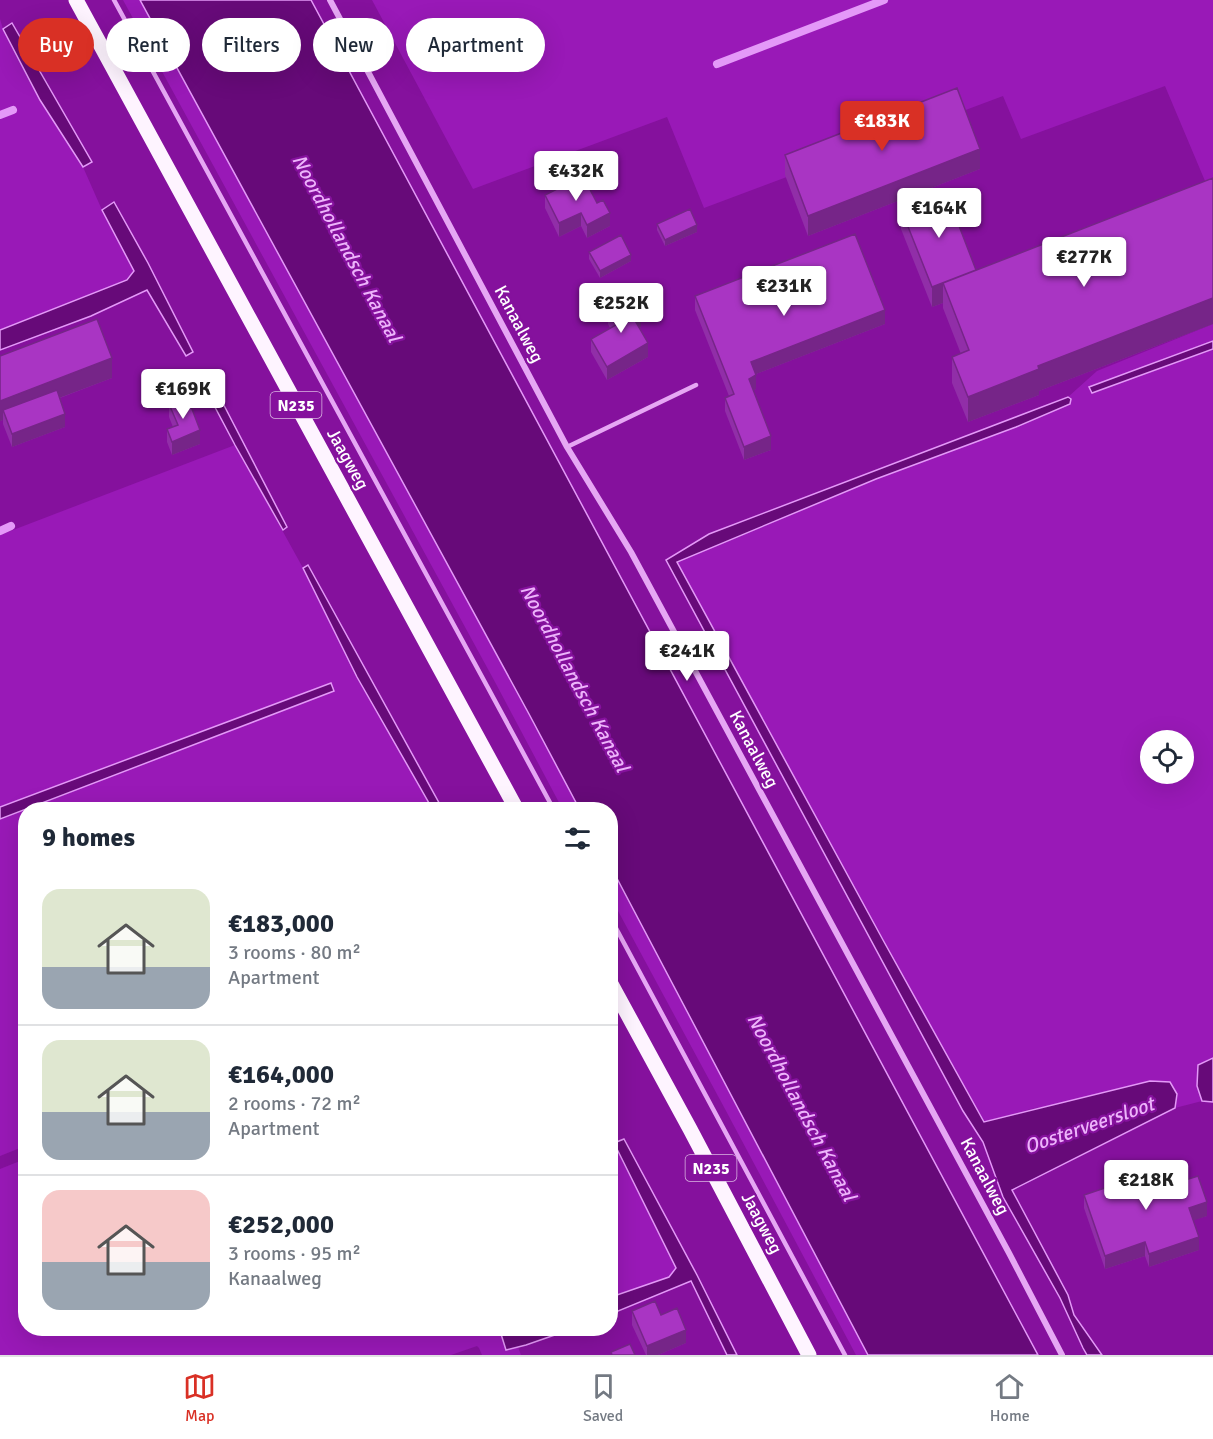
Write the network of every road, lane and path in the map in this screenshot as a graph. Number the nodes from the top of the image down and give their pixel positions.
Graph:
1 (76, 0) edge
2 (114, 0) edge
3 (330, 0) edge
4 (696, 385) dead end
5 (567, 447) junction
6 (513, 802) edge
7 (550, 802) edge
8 (618, 932) edge
9 (618, 997) edge
10 (809, 1355) edge
11 (844, 1355) edge
12 (1062, 1355) edge

1 - 6 main road, Jaagweg / N235
2 - 7 lane
3 - 5 street, Kanaalweg
4 - 5 lane
5 - 12 street, Kanaalweg
8 - 11 lane
9 - 10 main road, Jaagweg / N235

